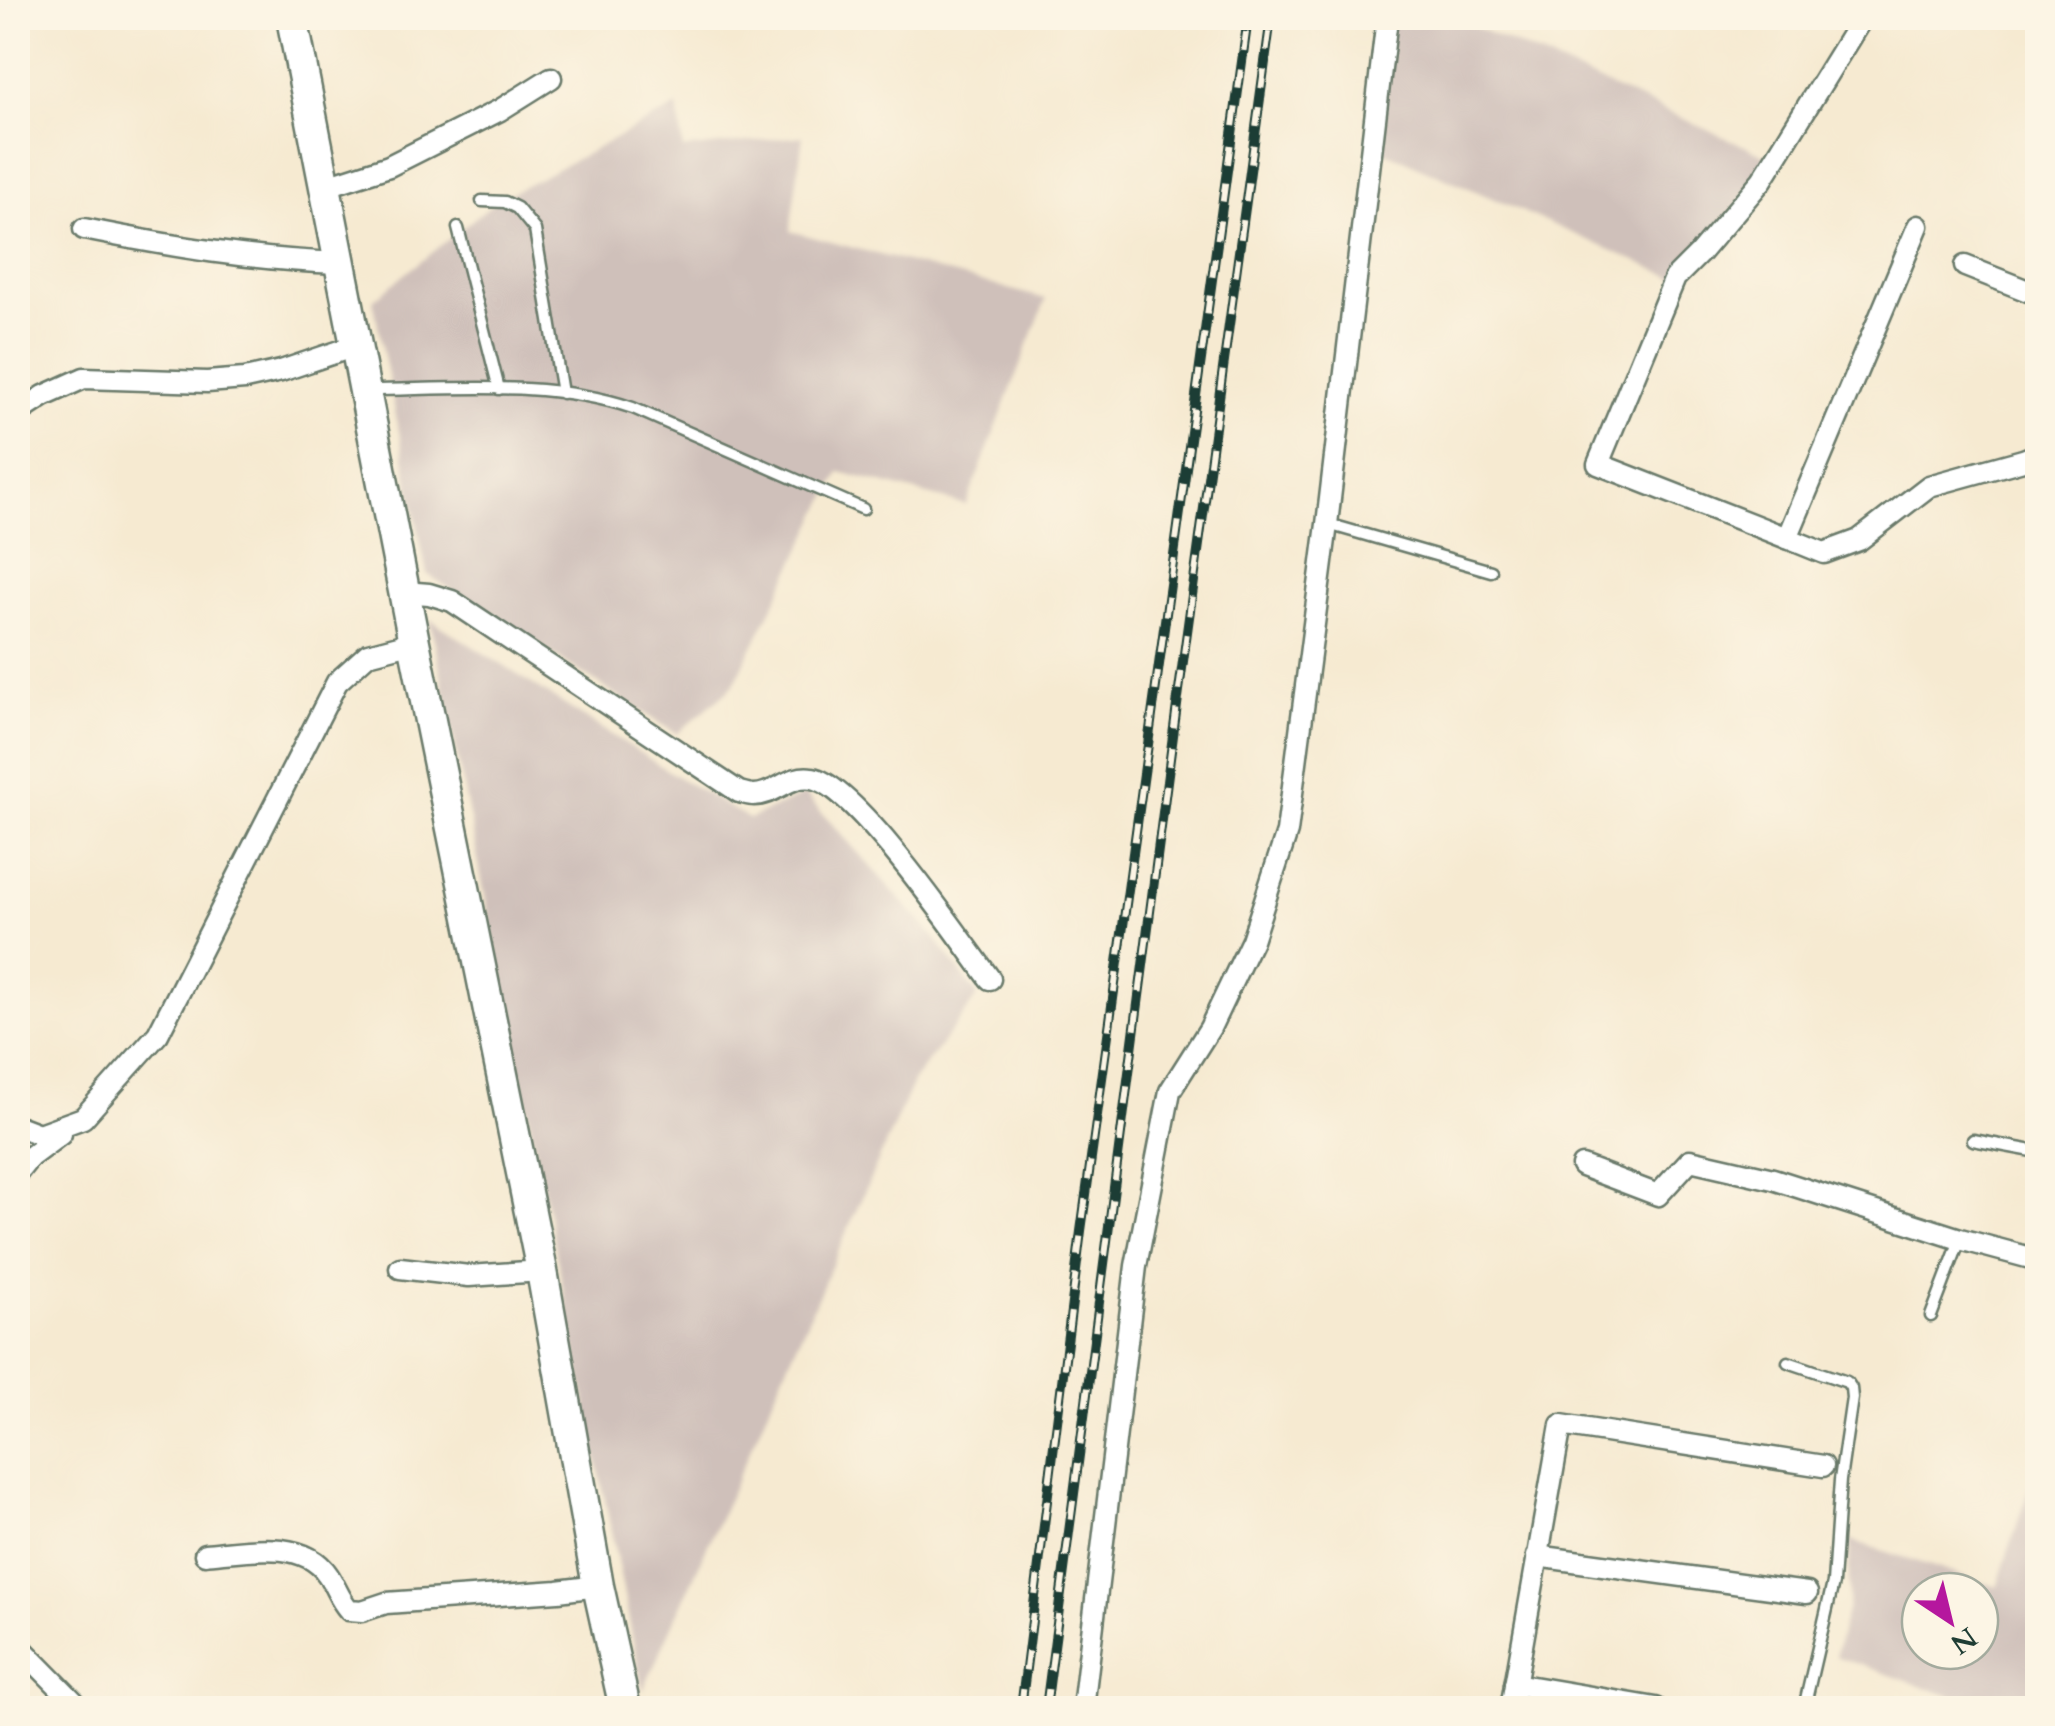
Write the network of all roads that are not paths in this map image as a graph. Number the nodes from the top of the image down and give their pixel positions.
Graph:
1 (292, 18) edge
2 (1387, 18) edge
3 (1862, 18) edge
4 (551, 78) dead end
5 (324, 187) junction
6 (482, 201) dead end
7 (1918, 226) dead end
8 (458, 228) dead end
9 (84, 229) dead end
10 (340, 263) junction
11 (1965, 266) dead end
12 (2038, 294) edge
13 (355, 346) junction
14 (499, 389) junction
15 (364, 390) junction
16 (562, 393) junction
17 (18, 414) edge
18 (2038, 454) edge
19 (863, 509) dead end
20 (1327, 524) junction
21 (1786, 538) junction
22 (1491, 570) dead end
23 (404, 592) junction
24 (414, 642) junction
25 (990, 978) dead end
26 (83, 1118) junction
27 (18, 1126) edge
28 (1973, 1140) dead end
29 (2038, 1152) edge
30 (1582, 1166) dead end
31 (18, 1172) edge
32 (1960, 1238) junction
33 (2038, 1260) edge
34 (400, 1268) dead end
35 (542, 1271) junction
36 (1931, 1316) dead end
37 (1788, 1362) dead end
38 (1823, 1466) dead end
39 (205, 1554) dead end
40 (1537, 1556) junction
41 (598, 1586) junction
42 (1807, 1593) dead end
43 (18, 1640) edge
44 (1515, 1684) junction
45 (80, 1708) edge
46 (625, 1708) edge
47 (1083, 1708) edge
48 (1510, 1708) edge
49 (1656, 1708) edge
50 (1804, 1708) edge

1 - 5 street
2 - 20 street
3 - 21 street
4 - 5 street
5 - 10 street
6 - 16 lane
7 - 21 street
8 - 14 lane
9 - 10 street
10 - 13 street
11 - 12 street
13 - 15 street
13 - 17 street
14 - 15 lane
14 - 16 lane
15 - 23 street
16 - 19 lane
18 - 21 street
20 - 22 lane
20 - 47 street
23 - 24 street
23 - 25 street
24 - 26 street
24 - 35 street
26 - 27 street
26 - 31 street
28 - 29 lane
30 - 32 street
32 - 33 street
32 - 36 lane
34 - 35 street
35 - 41 street
37 - 50 lane
38 - 40 street
39 - 41 street
40 - 42 street
40 - 44 street
41 - 46 street
43 - 45 street
44 - 48 street
44 - 49 street

